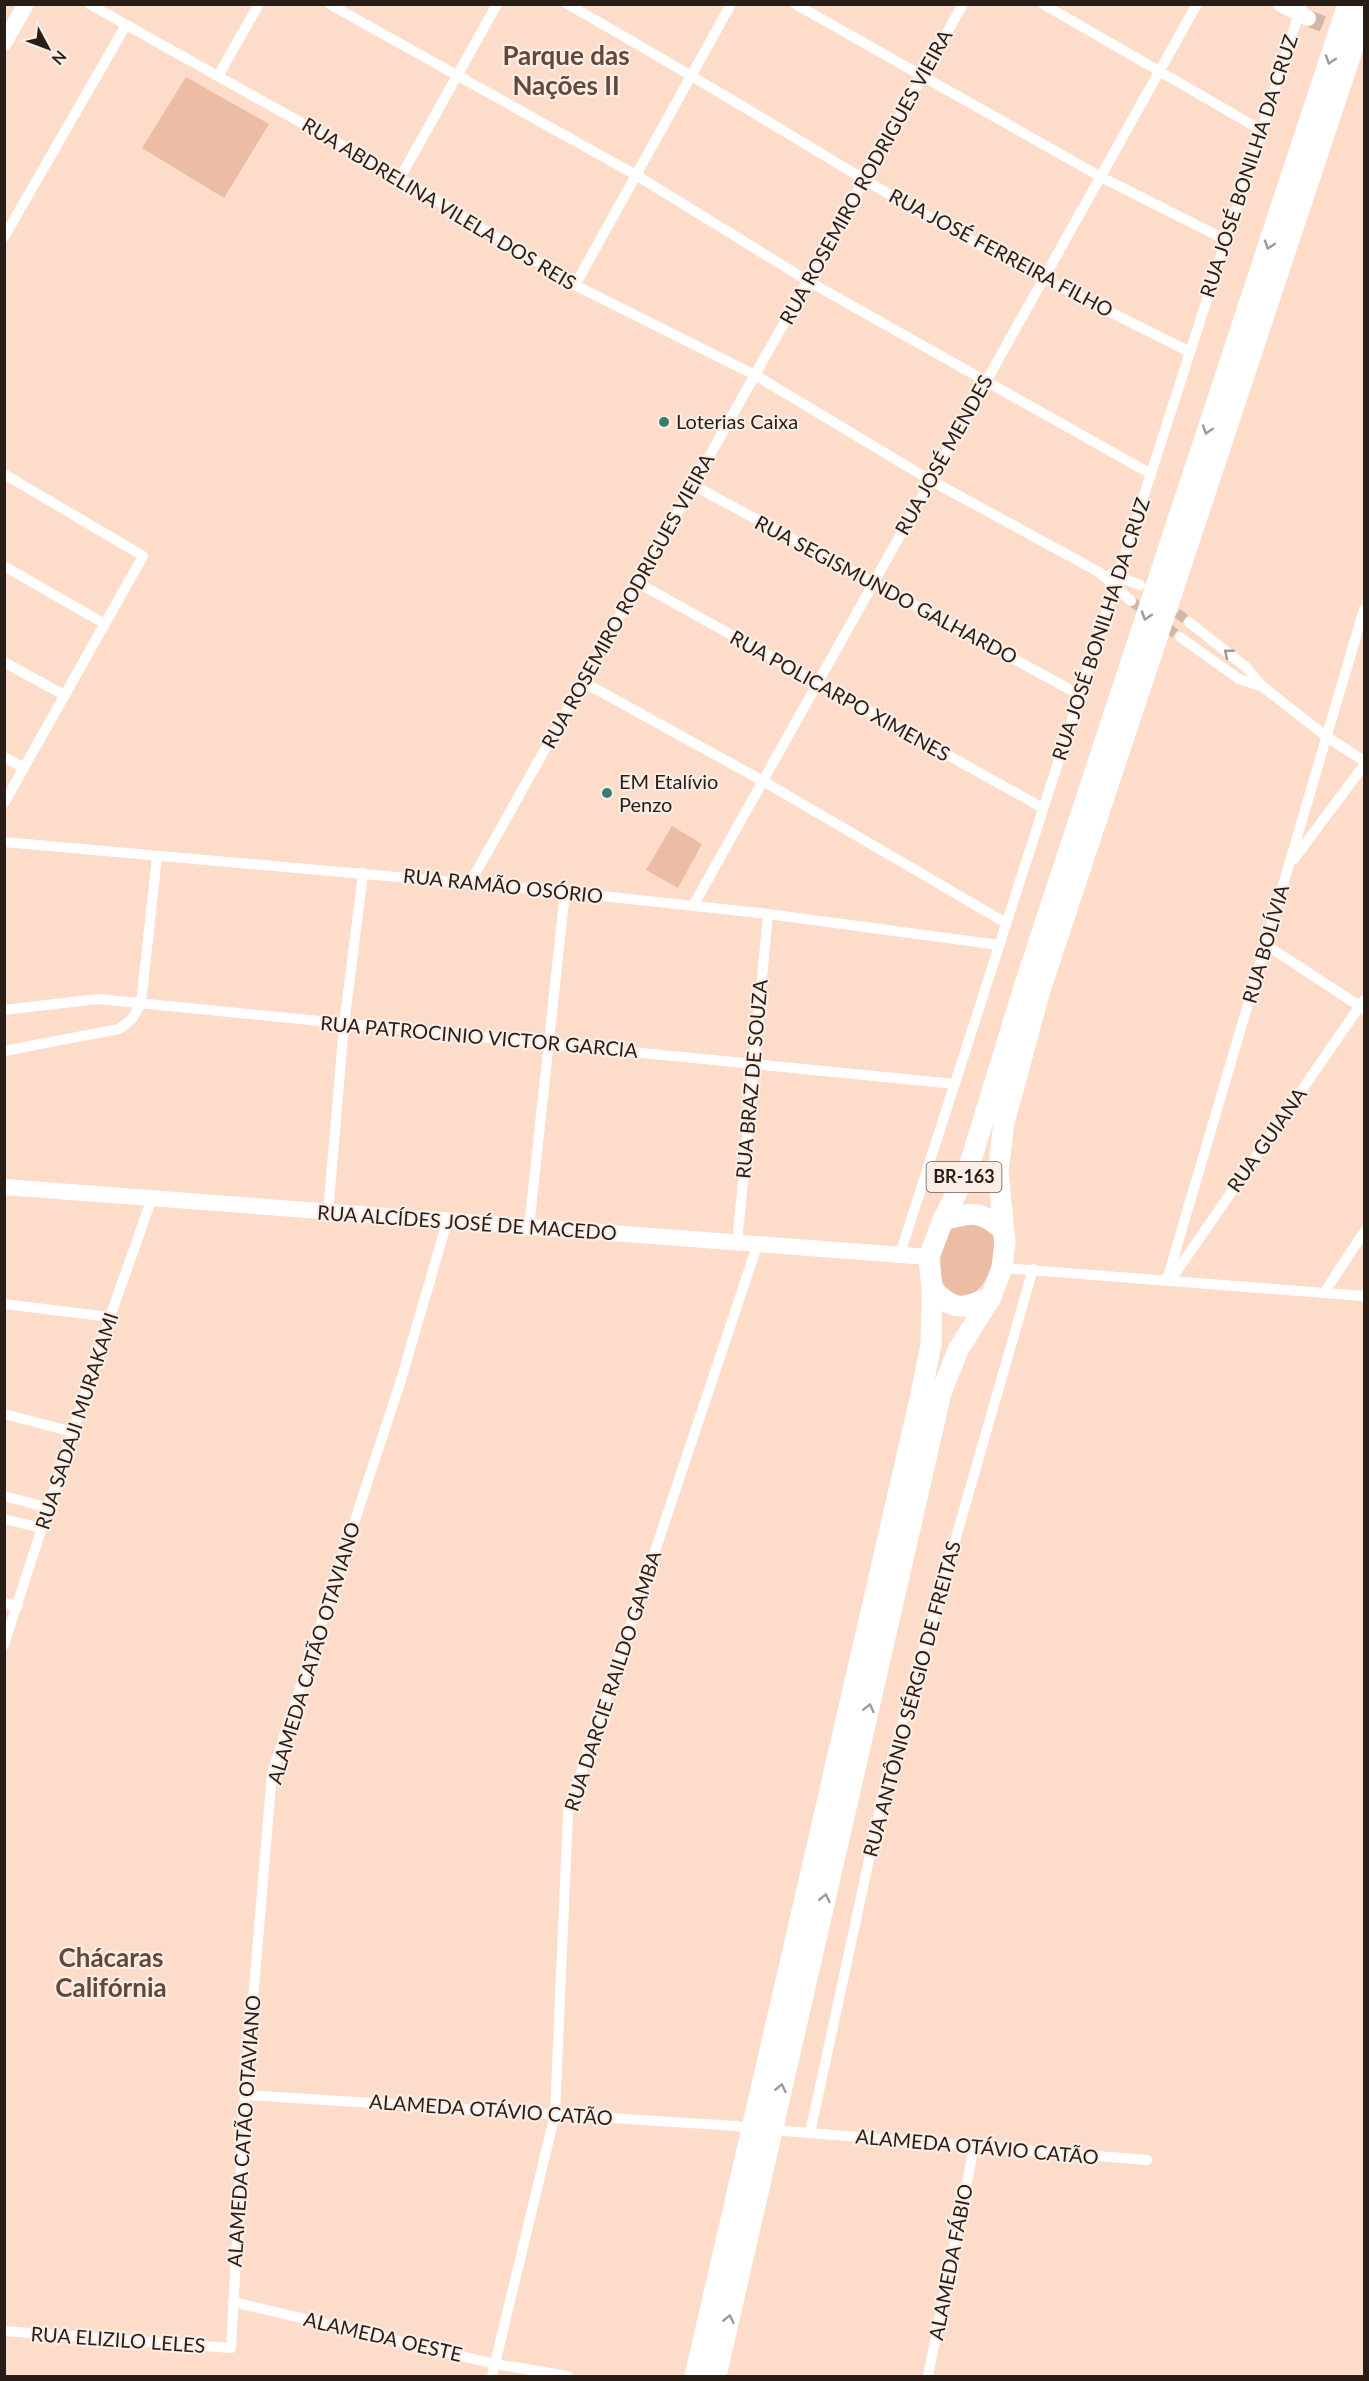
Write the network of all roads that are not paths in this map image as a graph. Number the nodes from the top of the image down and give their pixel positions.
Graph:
1 (26, 4) edge
2 (89, 4) edge
3 (259, 4) edge
4 (329, 4) edge
5 (497, 4) edge
6 (567, 4) edge
7 (731, 4) edge
8 (795, 4) edge
9 (963, 4) edge
10 (1043, 4) edge
11 (1197, 4) edge
12 (1281, 4) edge
13 (1348, 4) edge
14 (1303, 12) edge
15 (1365, 15) edge
16 (126, 25) junction
17 (4, 43) edge
18 (1161, 70) junction
19 (692, 74) junction
20 (218, 76) junction
21 (457, 76) junction
22 (922, 76) junction
23 (1261, 130) junction
24 (636, 176) junction
25 (1101, 177) junction
26 (400, 178) junction
27 (865, 180) junction
28 (4, 237) edge
29 (1226, 240) junction
30 (1043, 279) junction
31 (808, 281) junction
32 (575, 285) junction
33 (1190, 352) junction
34 (755, 375) junction
35 (985, 380) junction
36 (4, 474) edge
37 (1151, 474) junction
38 (930, 480) junction
39 (693, 485) junction
40 (4, 566) edge
41 (1099, 572) junction
42 (1118, 574) junction
43 (638, 583) junction
44 (873, 583) junction
45 (1140, 585) dead end
46 (1114, 588) junction
47 (1131, 601) tunnel mouth
48 (1365, 609) edge
49 (1189, 621) tunnel mouth
50 (105, 624) junction
51 (1180, 637) tunnel mouth
52 (4, 662) edge
53 (583, 682) junction
54 (817, 684) junction
55 (1263, 687) junction
56 (1080, 695) junction
57 (64, 696) junction
58 (1328, 737) junction
59 (4, 757) edge
60 (1365, 761) edge
61 (1365, 765) edge
62 (24, 768) junction
63 (763, 781) junction
64 (4, 803) edge
65 (1043, 808) junction
66 (4, 842) edge
67 (157, 857) junction
68 (1289, 866) junction
69 (363, 873) junction
70 (470, 883) junction
71 (565, 892) junction
72 (693, 906) junction
73 (768, 914) junction
74 (1006, 923) junction
75 (999, 945) junction
76 (1266, 945) junction
77 (141, 1003) junction
78 (1363, 1005) edge
79 (4, 1010) edge
80 (344, 1025) junction
81 (549, 1044) junction
82 (4, 1051) edge
83 (753, 1062) junction
84 (955, 1084) junction
85 (4, 1186) edge
86 (152, 1198) junction
87 (328, 1212) junction
88 (943, 1220) junction
89 (447, 1222) junction
90 (529, 1227) junction
91 (1002, 1229) junction
92 (1365, 1232) edge
93 (737, 1244) junction
94 (757, 1246) junction
95 (900, 1254) junction
96 (929, 1257) junction
97 (1002, 1268) junction
98 (1033, 1269) junction
99 (1169, 1280) junction
100 (932, 1289) junction
101 (1324, 1293) junction
102 (1365, 1296) edge
103 (991, 1297) junction
104 (4, 1304) edge
105 (110, 1317) junction
106 (4, 1414) edge
107 (73, 1432) junction
108 (4, 1496) edge
109 (49, 1508) junction
110 (4, 1519) edge
111 (42, 1528) junction
112 (4, 1603) edge
113 (18, 1606) junction
114 (4, 1645) edge
115 (245, 2095) junction
116 (555, 2114) junction
117 (753, 2128) junction
118 (810, 2133) junction
119 (974, 2147) junction
120 (1147, 2160) dead end
121 (233, 2302) junction
122 (4, 2331) edge
123 (231, 2348) joint
124 (495, 2364) junction
125 (492, 2376) edge
126 (568, 2376) edge
127 (695, 2376) edge
128 (716, 2376) edge
129 (928, 2376) edge

1 - 17 street
2 - 16 street, RUA ABDRELINA VILELA DOS REIS
3 - 20 street
4 - 21 street
5 - 21 street
6 - 19 street, RUA JOSÉ FERREIRA FILHO
7 - 19 street
8 - 22 street
9 - 22 street, RUA ROSEMIRO RODRIGUES VIEIRA
10 - 18 street
11 - 18 street, RUA JOSÉ MENDES
12 - 14 street
13 -> 88 highway, BR-163
14 - 23 street, RUA JOSÉ BONILHA DA CRUZ
15 - 91 highway, BR-163
16 - 20 street, RUA ABDRELINA VILELA DOS REIS
16 - 28 street
18 - 23 street
18 - 25 street, RUA JOSÉ MENDES
19 - 24 street
19 - 27 street, RUA JOSÉ FERREIRA FILHO
20 - 26 street, RUA ABDRELINA VILELA DOS REIS
21 - 24 street
21 - 26 street
22 - 25 street
22 - 27 street, RUA ROSEMIRO RODRIGUES VIEIRA
23 - 29 street, RUA JOSÉ BONILHA DA CRUZ
24 - 31 street
24 - 32 street
25 - 29 street
25 - 30 street, RUA JOSÉ MENDES
26 - 32 street, RUA ABDRELINA VILELA DOS REIS
27 - 30 street, RUA JOSÉ FERREIRA FILHO
27 - 31 street, RUA ROSEMIRO RODRIGUES VIEIRA
29 - 33 street, RUA JOSÉ BONILHA DA CRUZ
30 - 33 street, RUA JOSÉ FERREIRA FILHO
30 - 35 street, RUA JOSÉ MENDES
31 - 34 street, RUA ROSEMIRO RODRIGUES VIEIRA
31 - 35 street
32 - 34 street, RUA ABDRELINA VILELA DOS REIS
33 - 37 street, RUA JOSÉ BONILHA DA CRUZ
34 - 38 street, RUA ABDRELINA VILELA DOS REIS
34 - 39 street, RUA ROSEMIRO RODRIGUES VIEIRA
35 - 37 street
35 - 38 street, RUA JOSÉ MENDES
36 - 50 street
37 - 42 street, RUA JOSÉ BONILHA DA CRUZ
38 - 41 street, RUA ABDRELINA VILELA DOS REIS
38 - 44 street, RUA JOSÉ MENDES
39 - 43 street, RUA ROSEMIRO RODRIGUES VIEIRA
39 - 44 street, RUA SEGISMUNDO GALHARDO
40 - 50 street
41 - 42 street
41 - 46 street
42 - 45 street
42 - 46 street, RUA JOSÉ BONILHA DA CRUZ
43 - 53 street, RUA ROSEMIRO RODRIGUES VIEIRA
43 - 54 street, RUA POLICARPO XIMENES
44 - 54 street, RUA JOSÉ MENDES
44 - 56 street, RUA SEGISMUNDO GALHARDO
46 - 47 street
46 - 56 street, RUA JOSÉ BONILHA DA CRUZ
48 - 58 street, RUA BOLÍVIA
55 -> 49 street
50 - 57 street
51 - 55 street
52 - 57 street
53 - 63 street
53 - 70 street, RUA ROSEMIRO RODRIGUES VIEIRA
54 - 63 street, RUA JOSÉ MENDES
54 - 65 street, RUA POLICARPO XIMENES
55 - 58 street
56 - 65 street, RUA JOSÉ BONILHA DA CRUZ
57 - 62 street
58 - 60 street
58 - 68 street, RUA BOLÍVIA
59 - 62 street
61 - 68 street
62 - 64 street
63 - 72 street, RUA JOSÉ MENDES
63 - 74 street
65 - 74 street, RUA JOSÉ BONILHA DA CRUZ
66 - 67 street, RUA RAMÃO OSÓRIO
67 - 69 street, RUA RAMÃO OSÓRIO
67 - 77 street
68 - 76 street, RUA BOLÍVIA
69 - 70 street, RUA RAMÃO OSÓRIO
69 - 80 street
70 - 71 street, RUA RAMÃO OSÓRIO
71 - 72 street, RUA RAMÃO OSÓRIO
71 - 81 street
72 - 73 street, RUA RAMÃO OSÓRIO
73 - 75 street, RUA RAMÃO OSÓRIO
73 - 83 street, RUA BRAZ DE SOUZA
74 - 75 street, RUA JOSÉ BONILHA DA CRUZ
75 - 84 street, RUA JOSÉ BONILHA DA CRUZ
76 - 78 street
76 - 99 street, RUA BOLÍVIA
77 - 79 street, RUA PATROCINIO VICTOR GARCIA
77 - 80 street, RUA PATROCINIO VICTOR GARCIA
77 - 82 street
78 - 99 street, RUA GUIANA
80 - 81 street, RUA PATROCINIO VICTOR GARCIA
80 - 87 street
81 - 83 street, RUA PATROCINIO VICTOR GARCIA
81 - 90 street
83 - 84 street, RUA PATROCINIO VICTOR GARCIA
83 - 93 street, RUA BRAZ DE SOUZA
84 - 95 street, RUA JOSÉ BONILHA DA CRUZ
85 - 86 street, RUA ALCÍDES JOSÉ DE MACEDO
86 - 87 street, RUA ALCÍDES JOSÉ DE MACEDO
86 - 105 street, RUA SADAJI MURAKAMI
87 - 89 street, RUA ALCÍDES JOSÉ DE MACEDO
88 - 91 highway
88 - 96 highway, BR-163
89 - 90 street, RUA ALCÍDES JOSÉ DE MACEDO
89 - 115 street, ALAMEDA CATÃO OTAVIANO
90 - 93 street, RUA ALCÍDES JOSÉ DE MACEDO
91 - 97 highway, BR-163
92 - 101 street
93 - 94 street, RUA ALCÍDES JOSÉ DE MACEDO
94 - 95 street, RUA ALCÍDES JOSÉ DE MACEDO
94 - 116 street, RUA DARCIE RAILDO GAMBA
95 - 96 street, RUA ALCÍDES JOSÉ DE MACEDO
96 - 100 highway, BR-163
97 - 98 street
97 - 103 highway, BR-163
98 - 99 street
98 - 118 street, RUA ANTÔNIO SÉRGIO DE FREITAS
99 - 101 street
100 - 103 highway
100 - 117 highway, BR-163
101 - 102 street
117 -> 103 highway, BR-163
104 - 105 street
105 - 107 street, RUA SADAJI MURAKAMI
106 - 107 street
107 - 109 street, RUA SADAJI MURAKAMI
108 - 109 street
109 - 111 street, RUA SADAJI MURAKAMI
110 - 111 street
111 - 113 street, RUA SADAJI MURAKAMI
112 - 113 street
113 - 114 street, RUA SADAJI MURAKAMI
115 - 116 street, ALAMEDA OTÁVIO CATÃO
115 - 121 street, ALAMEDA CATÃO OTAVIANO
116 - 117 street, ALAMEDA OTÁVIO CATÃO
116 - 124 street, RUA DARCIE RAILDO GAMBA
117 - 118 street, ALAMEDA OTÁVIO CATÃO
117 - 127 highway, BR-163
128 -> 117 highway, BR-163
118 - 119 street, ALAMEDA OTÁVIO CATÃO
119 - 120 street, ALAMEDA OTÁVIO CATÃO
119 - 129 street, ALAMEDA FÁBIO
121 - 123 street, ALAMEDA CATÃO OTAVIANO
121 - 124 street, ALAMEDA OESTE
122 - 123 street, RUA ELIZILO LELES
124 - 125 street, RUA DARCIE RAILDO GAMBA
124 - 126 street, ALAMEDA OESTE

